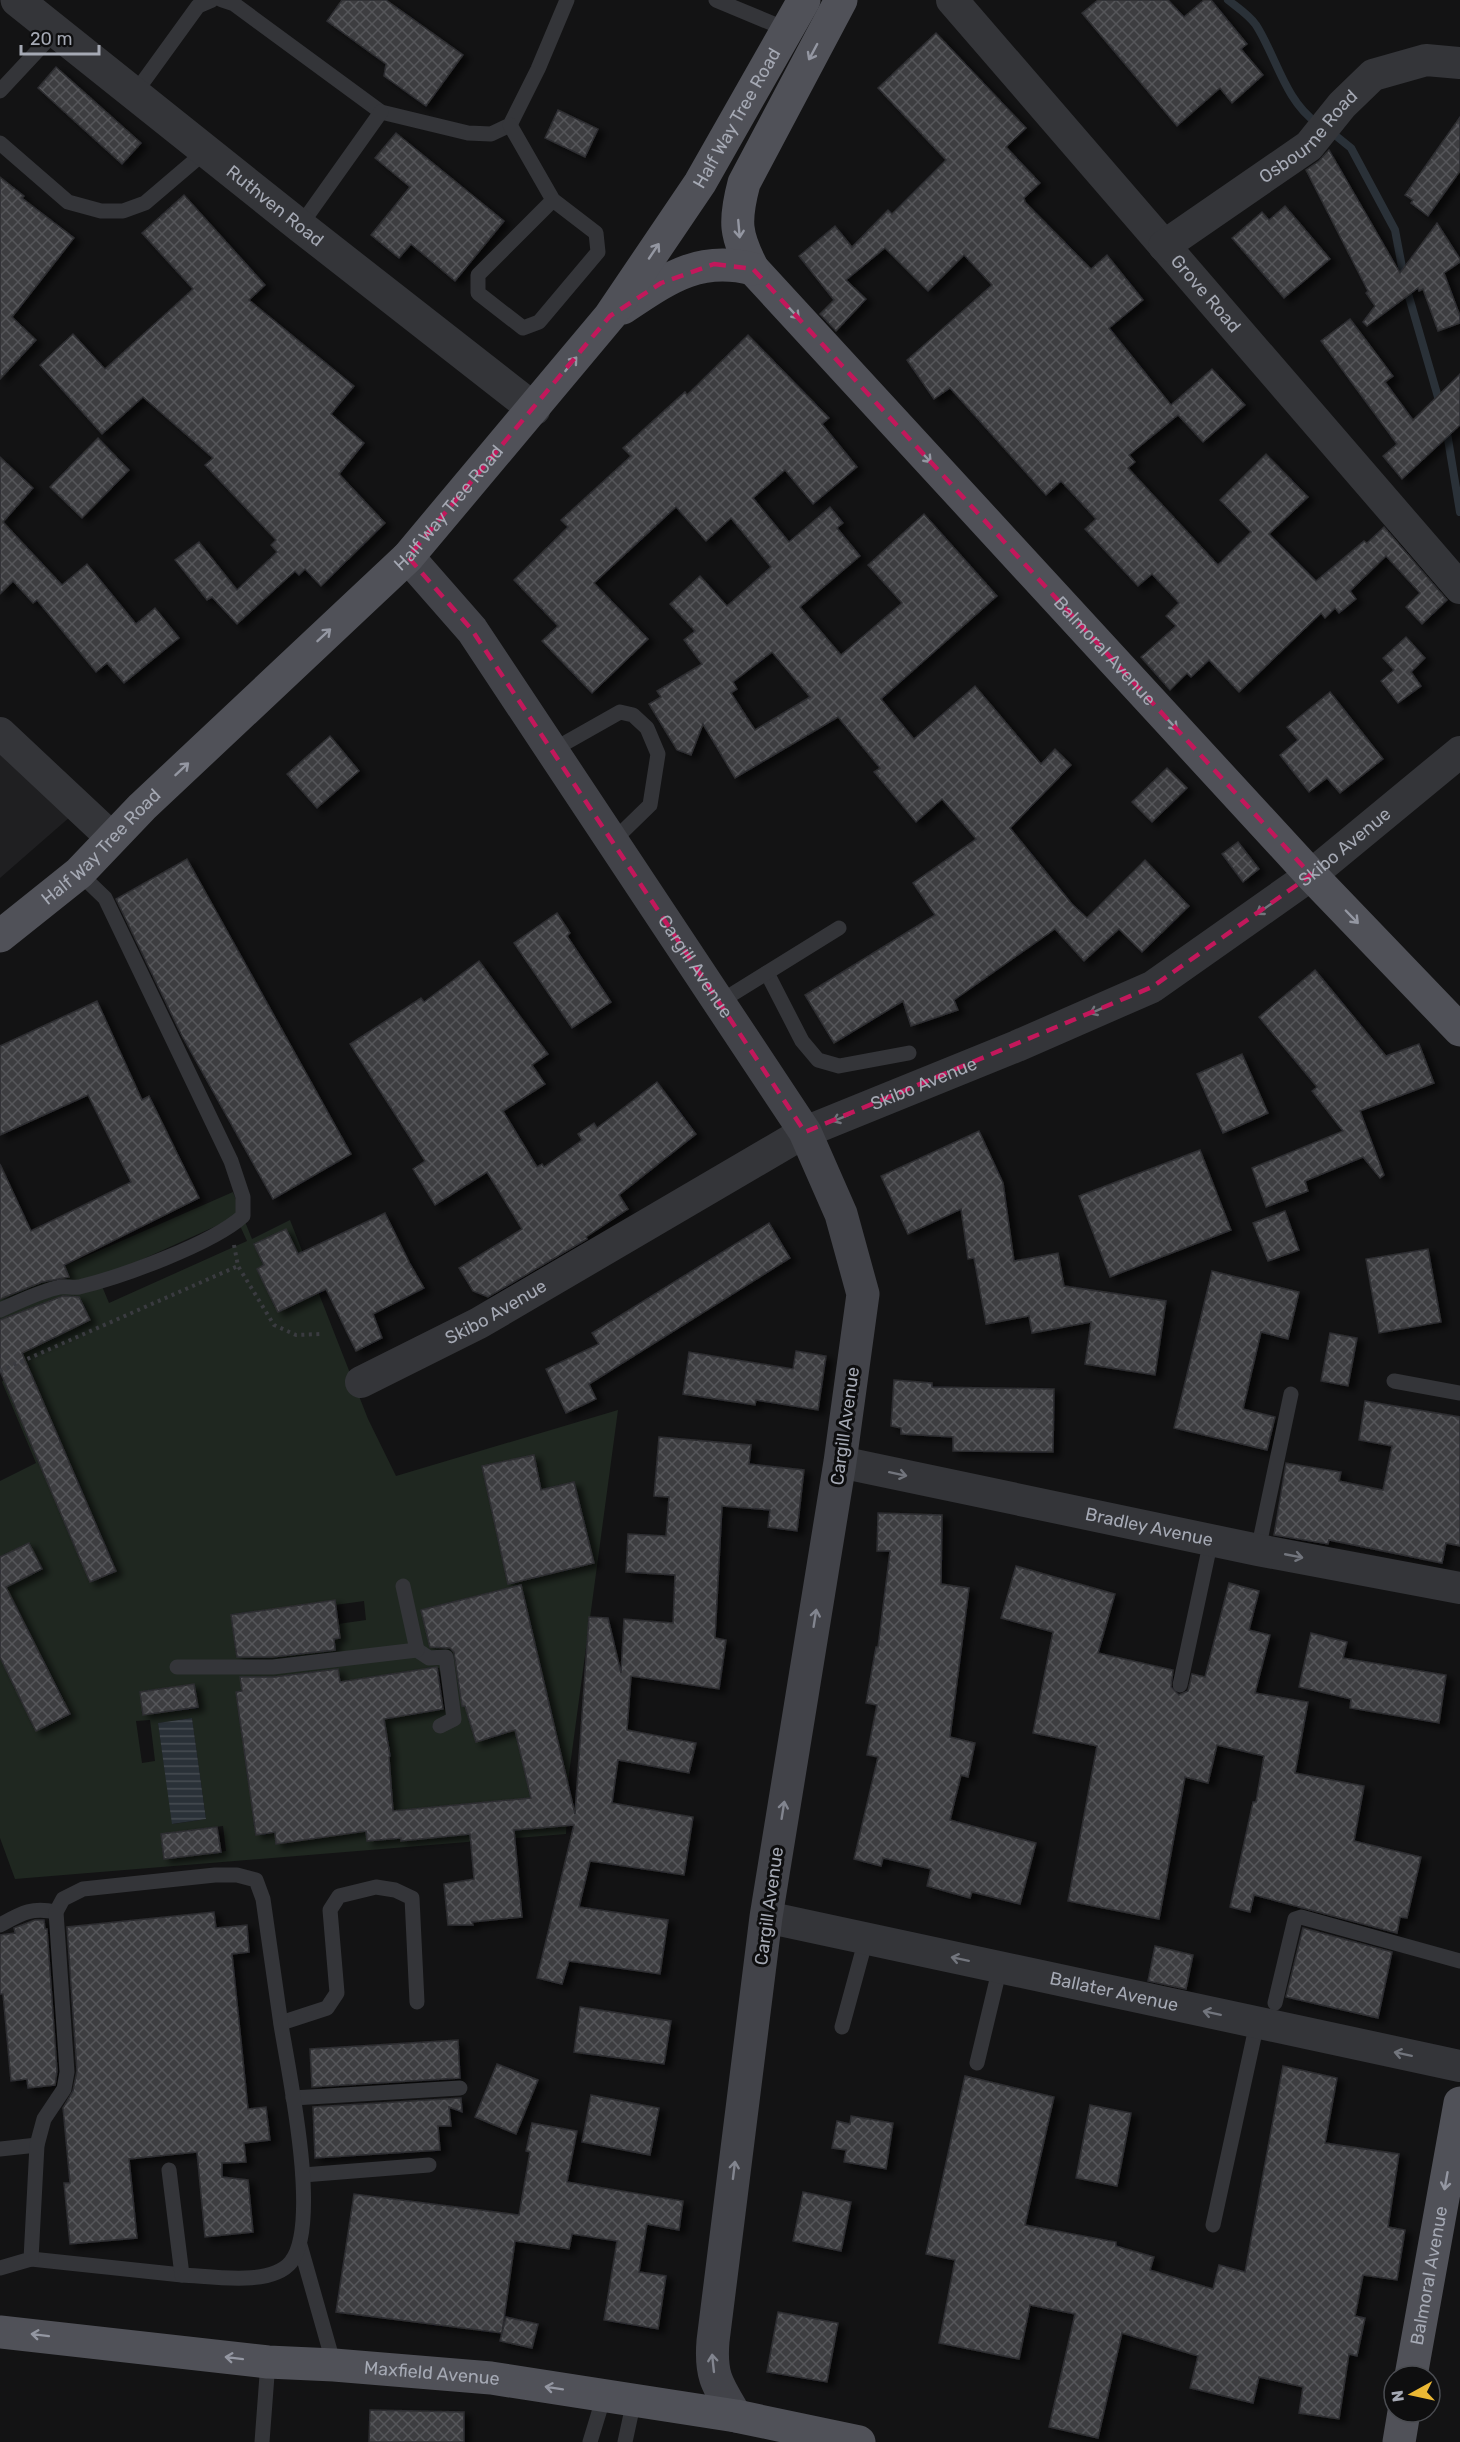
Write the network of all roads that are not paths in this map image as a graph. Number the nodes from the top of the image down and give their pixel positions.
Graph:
1 (17, 0) edge
2 (212, 0) edge
3 (222, 0) edge
4 (567, 0) edge
5 (716, 0) edge
6 (804, 0) edge
7 (841, 0) edge
8 (952, 0) edge
9 (788, 30) junction
10 (56, 31) junction
11 (1460, 63) edge
12 (0, 91) edge
13 (135, 93) junction
14 (381, 112) junction
15 (510, 125) junction
16 (0, 143) edge
17 (206, 151) junction
18 (553, 200) junction
19 (300, 226) junction
20 (1164, 246) junction
21 (753, 269) junction
22 (610, 316) junction
23 (534, 409) junction
24 (408, 557) junction
25 (1460, 588) edge
26 (0, 733) edge
27 (551, 752) junction
28 (1460, 752) edge
29 (112, 838) junction
30 (611, 843) junction
31 (79, 873) junction
32 (1311, 875) junction
33 (839, 928) dead end
34 (0, 936) edge
35 (767, 973) junction
36 (718, 1003) junction
37 (1460, 1030) edge
38 (909, 1053) dead end
39 (805, 1132) junction
40 (0, 1310) edge
41 (1394, 1381) dead end
42 (362, 1382) dead end
43 (1460, 1393) edge
44 (1291, 1394) dead end
45 (840, 1462) junction
46 (1211, 1540) junction
47 (1258, 1550) junction
48 (403, 1586) dead end
49 (1460, 1588) edge
50 (417, 1650) junction
51 (177, 1667) dead end
52 (1180, 1685) dead end
53 (441, 1726) dead end
54 (56, 1912) junction
55 (766, 1917) junction
56 (0, 1925) edge
57 (866, 1939) junction
58 (1460, 1961) edge
59 (1000, 1967) junction
60 (417, 2002) dead end
61 (1266, 2013) junction
62 (281, 2023) junction
63 (842, 2027) dead end
64 (977, 2063) dead end
65 (1460, 2066) edge
66 (460, 2088) dead end
67 (293, 2098) junction
68 (1460, 2103) edge
69 (38, 2145) junction
70 (0, 2149) edge
71 (429, 2165) dead end
72 (169, 2170) dead end
73 (303, 2175) junction
74 (1213, 2224) dead end
75 (300, 2245) junction
76 (31, 2259) junction
77 (0, 2268) edge
78 (182, 2275) junction
79 (0, 2332) edge
80 (268, 2361) junction
81 (1413, 2364) edge
82 (334, 2365) junction
83 (619, 2398) junction
84 (736, 2416) junction
85 (1402, 2424) edge
86 (773, 2433) edge
87 (262, 2442) edge
88 (590, 2442) edge
89 (625, 2442) edge
90 (859, 2442) edge
91 (1399, 2442) edge

1 - 10 street, Ruthven Road
2 - 13 lane
3 - 14 lane
4 - 15 lane
5 - 9 lane
6 - 9 main road, Half Way Tree Road
7 -> 21 main road, Half Way Tree Road
8 - 20 street, Grove Road
22 -> 9 main road, Half Way Tree Road
10 - 12 lane
10 - 13 street, Ruthven Road
11 - 20 street, Osbourne Road
13 - 17 street, Ruthven Road
14 - 15 lane
14 - 19 lane
15 - 18 lane
16 - 17 lane
17 - 19 street, Ruthven Road
18 - 18 lane
19 - 23 street, Ruthven Road
20 - 25 street, Grove Road
21 - 22 main road
21 -> 32 main road, Balmoral Avenue
23 -> 22 main road, Half Way Tree Road
23 - 24 main road, Half Way Tree Road
24 - 27 main road, Cargill Avenue
29 -> 24 main road, Half Way Tree Road
26 - 29 street
27 - 30 main road, Cargill Avenue
27 - 30 lane
28 - 32 street, Skibo Avenue
29 - 31 main road, Half Way Tree Road
30 - 36 main road, Cargill Avenue
31 - 34 main road, Half Way Tree Road
31 - 40 lane
32 -> 37 main road, Balmoral Avenue
32 -> 39 street, Skibo Avenue
33 - 35 lane
35 - 36 lane
35 - 38 lane
36 - 39 main road, Cargill Avenue
39 - 42 street, Skibo Avenue
39 - 45 main road, Cargill Avenue
41 - 43 lane
44 - 47 lane
45 -> 46 street, Bradley Avenue
55 -> 45 main road, Cargill Avenue
46 - 47 street, Bradley Avenue
46 - 52 lane
47 -> 49 street, Bradley Avenue
48 - 50 lane
50 - 51 lane
50 - 53 lane
54 - 56 lane
54 - 62 lane
54 - 69 lane
55 - 57 street, Ballater Avenue
84 -> 55 main road, Cargill Avenue
59 -> 57 street, Ballater Avenue
57 - 63 lane
58 - 61 lane
61 -> 59 street, Ballater Avenue
59 - 64 lane
60 - 62 lane
65 -> 61 street, Ballater Avenue
61 - 74 lane
62 - 67 lane
66 - 67 lane
67 - 73 lane
68 -> 81 main road, Balmoral Avenue
69 - 70 lane
69 - 76 lane
71 - 73 lane
72 - 78 lane
73 - 75 lane
75 - 78 lane
75 - 82 lane
76 - 77 lane
76 - 78 lane
80 -> 79 main road, Maxfield Avenue
80 - 82 main road, Maxfield Avenue
80 - 87 lane
83 -> 82 main road, Maxfield Avenue
83 - 84 main road, Maxfield Avenue
83 - 88 lane
83 - 89 lane
84 - 86 main road, Maxfield Avenue
85 - 91 main road
86 - 90 main road, Maxfield Avenue

